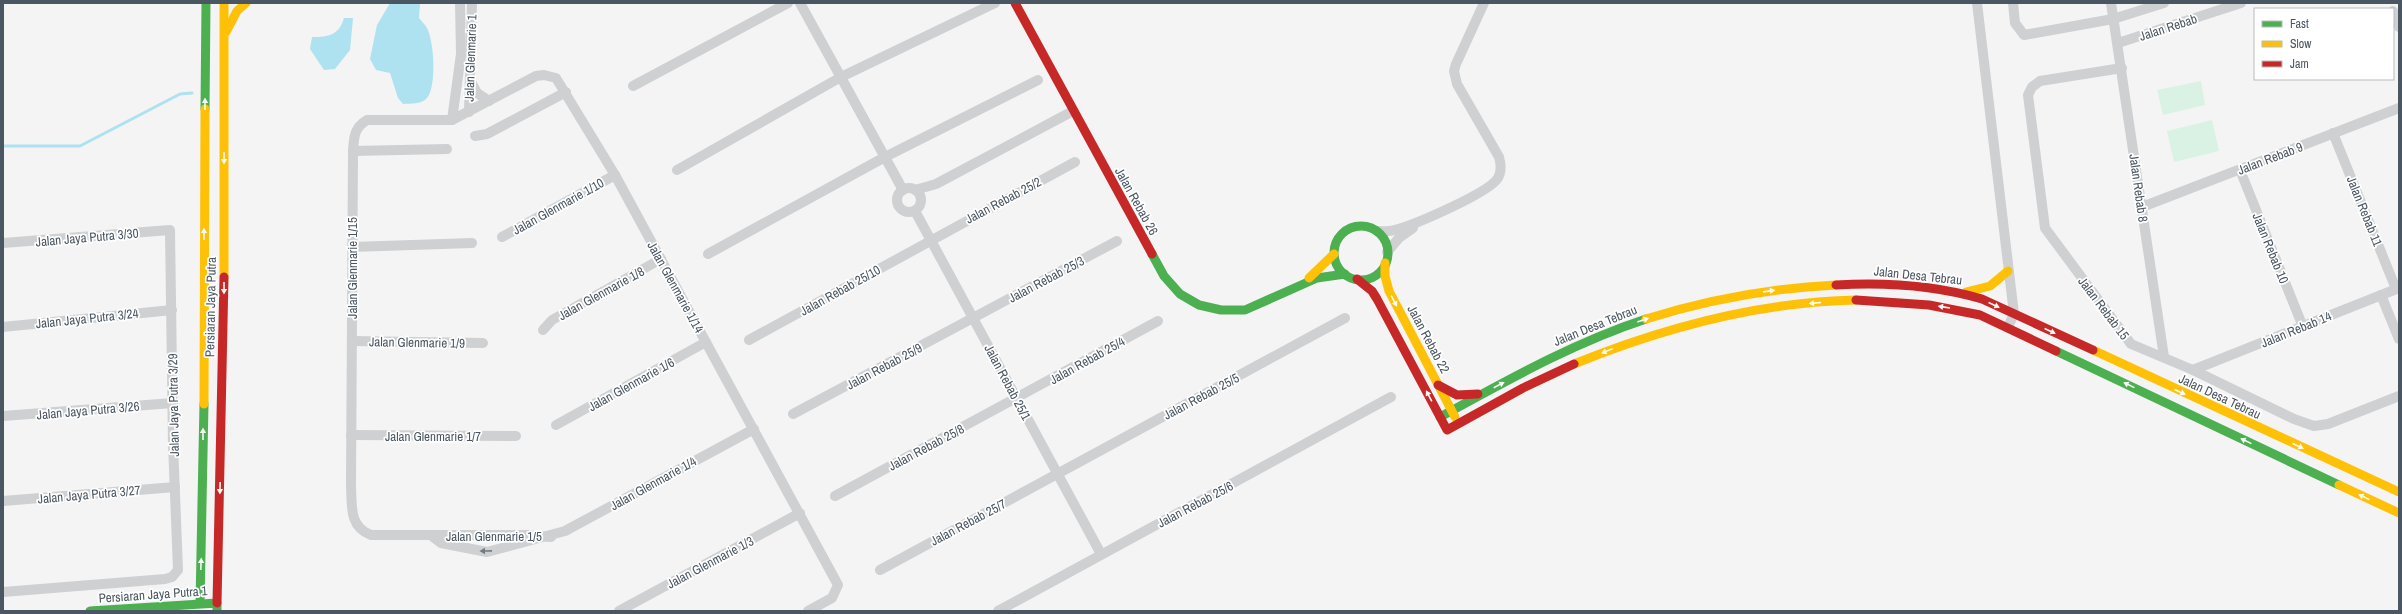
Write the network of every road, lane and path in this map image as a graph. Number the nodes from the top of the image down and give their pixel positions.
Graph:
1 (206, 3) edge
2 (224, 3) edge
3 (246, 3) edge
4 (460, 3) edge
5 (472, 3) edge
6 (788, 3) edge
7 (800, 3) edge
8 (995, 3) edge
9 (1015, 3) edge
10 (1484, 3) edge
11 (1976, 3) edge
12 (2013, 3) edge
13 (2111, 3) edge
14 (2164, 3) edge
15 (2242, 3) edge
16 (2394, 13) edge
17 (2113, 19) junction
18 (2399, 27) edge
19 (224, 35) junction
20 (2118, 43) junction
21 (461, 54) junction
22 (472, 55) junction
23 (2122, 68) junction
24 (841, 78) junction
25 (1038, 80) dead end
26 (470, 82) junction
27 (633, 86) dead end
28 (566, 92) junction
29 (489, 101) junction
30 (2399, 108) edge
31 (1073, 111) junction
32 (469, 112) junction
33 (452, 120) junction
34 (2333, 133) junction
35 (475, 136) dead end
36 (447, 148) dead end
37 (353, 151) junction
38 (885, 157) junction
39 (1075, 162) dead end
40 (677, 170) dead end
41 (2240, 170) junction
42 (615, 175) junction
43 (936, 184) junction
44 (903, 190) junction
45 (915, 190) junction
46 (921, 200) junction
47 (2142, 208) junction
48 (915, 211) junction
49 (1426, 219) junction
50 (170, 230) joint
51 (1377, 231) junction
52 (502, 237) dead end
53 (931, 239) junction
54 (1117, 241) dead end
55 (3, 243) edge
56 (472, 244) dead end
57 (352, 247) junction
58 (1388, 252) junction
59 (708, 254) dead end
60 (1334, 254) junction
61 (661, 259) junction
62 (1385, 264) junction
63 (2008, 271) junction
64 (1345, 274) junction
65 (1357, 279) junction
66 (1300, 285) junction
67 (2398, 289) edge
68 (1962, 292) junction
69 (2381, 295) junction
70 (172, 310) junction
71 (2014, 314) junction
72 (974, 317) junction
73 (1346, 318) dead end
74 (1158, 321) dead end
75 (3, 327) edge
76 (2008, 327) junction
77 (2303, 327) junction
78 (543, 330) dead end
79 (2399, 339) edge
80 (749, 340) dead end
81 (352, 341) junction
82 (706, 342) junction
83 (483, 343) dead end
84 (2164, 357) junction
85 (2193, 370) junction
86 (1438, 385) junction
87 (1486, 392) junction
88 (2399, 396) edge
89 (1391, 397) dead end
90 (1017, 398) junction
91 (173, 403) junction
92 (1452, 410) junction
93 (793, 414) dead end
94 (3, 416) edge
95 (1440, 417) junction
96 (1459, 424) junction
97 (556, 425) dead end
98 (754, 428) junction
99 (351, 435) junction
100 (516, 436) dead end
101 (1056, 475) junction
102 (175, 487) junction
103 (2399, 492) edge
104 (835, 496) dead end
105 (3, 501) edge
106 (800, 513) junction
107 (2399, 515) edge
108 (356, 525) joint
109 (432, 536) junction
110 (551, 536) junction
111 (1101, 554) junction
112 (880, 570) dead end
113 (3, 592) edge
114 (200, 607) edge
115 (217, 607) edge
116 (90, 611) edge
117 (619, 611) edge
118 (808, 611) edge
119 (998, 611) edge

114 -> 1 street, Persiaran Jaya Putra
2 - 19 street, Persiaran Jaya Putra
3 - 19 street
4 - 21 street, Jalan Glenmarie 1
5 - 22 street, Jalan Glenmarie 1
6 - 27 street
7 - 24 street
8 - 24 street
9 - 31 street, Jalan Rebab 26
10 - 49 street
11 - 63 street
12 - 17 street
13 - 17 street, Jalan Rebab 8
14 - 17 street
15 - 20 street, Jalan Rebab
16 - 18 street
17 - 20 street, Jalan Rebab 8
19 -> 115 street, Persiaran Jaya Putra
20 - 23 street, Jalan Rebab 8
21 - 22 street
21 - 33 street, Jalan Glenmarie 1
22 - 26 street, Jalan Glenmarie 1
23 - 47 street, Jalan Rebab 8
23 - 84 street, Jalan Rebab 15
24 - 38 street
24 - 40 street
25 - 38 street
26 - 29 street
26 - 32 street, Jalan Glenmarie 1
28 - 29 street, Jalan Glenmarie 1/14
28 - 35 street
28 - 42 street, Jalan Glenmarie 1/14
29 - 32 street, Jalan Glenmarie 1/14
30 - 34 street, Jalan Rebab 9
31 - 43 street
31 - 66 street, Jalan Rebab 26
32 - 33 street, Jalan Glenmarie 1/15
33 - 37 street, Jalan Glenmarie 1/15
34 - 41 street, Jalan Rebab 9
34 - 67 street, Jalan Rebab 11
36 - 37 street
37 - 57 street, Jalan Glenmarie 1/15
38 - 44 street
38 - 59 street
39 - 53 street, Jalan Rebab 25/2
41 - 47 street, Jalan Rebab 9
41 - 77 street, Jalan Rebab 10
42 - 52 street, Jalan Glenmarie 1/10
42 - 61 street, Jalan Glenmarie 1/14
43 - 45 street
43 - 46 street
44 - 45 street
44 - 48 street
45 - 46 street
46 - 48 street
47 - 84 street, Jalan Rebab 8
48 - 53 street, Jalan Rebab 25/1
49 - 51 street
49 - 58 street
50 - 55 street, Jalan Jaya Putra 3/30
50 - 70 street, Jalan Jaya Putra 3/29
51 - 58 street
51 - 60 street
53 - 72 street, Jalan Rebab 25/1
53 - 80 street, Jalan Rebab 25/10
54 - 72 street, Jalan Rebab 25/3
56 - 57 street
57 - 81 street, Jalan Glenmarie 1/15
58 - 62 street
60 - 64 street
60 - 66 street, Jalan Rebab 26
61 - 78 street, Jalan Glenmarie 1/8
61 - 82 street, Jalan Glenmarie 1/14
62 - 65 street
62 -> 86 street, Jalan Rebab 22
63 - 68 street
63 - 71 street
64 - 65 street
64 - 66 street, Jalan Rebab 26
95 -> 65 street, Jalan Rebab 22
67 - 69 street, Jalan Rebab 14
68 -> 71 street, Jalan Desa Tebrau
87 -> 68 street, Jalan Desa Tebrau
69 - 77 street, Jalan Rebab 14
69 - 79 street
70 - 75 street, Jalan Jaya Putra 3/24
70 - 91 street, Jalan Jaya Putra 3/29
71 - 76 street
71 -> 103 street, Jalan Desa Tebrau
72 - 90 street, Jalan Rebab 25/1
72 - 93 street, Jalan Rebab 25/9
73 - 101 street, Jalan Rebab 25/5
74 - 90 street, Jalan Rebab 25/4
76 -> 96 street
107 -> 76 street
77 - 85 street, Jalan Rebab 14
81 - 83 street, Jalan Glenmarie 1/9
81 - 99 street, Jalan Glenmarie 1/15
82 - 97 street, Jalan Glenmarie 1/6
82 - 98 street, Jalan Glenmarie 1/14
84 - 85 street, Jalan Rebab 15
85 - 88 street, Jalan Rebab 15
86 - 87 street
86 - 92 street, Jalan Rebab 22
87 - 92 street, Jalan Desa Tebrau
89 - 111 street, Jalan Rebab 25/6
90 - 101 street, Jalan Rebab 25/1
90 - 104 street, Jalan Rebab 25/8
91 - 94 street, Jalan Jaya Putra 3/26
91 - 102 street, Jalan Jaya Putra 3/29
92 - 95 street, Jalan Desa Tebrau
92 - 96 street, Jalan Rebab 22
95 - 96 street, Jalan Rebab 22
98 - 106 street, Jalan Glenmarie 1/14
98 - 110 street, Jalan Glenmarie 1/4
99 - 100 street, Jalan Glenmarie 1/7
99 - 108 street, Jalan Glenmarie 1/15
101 - 111 street, Jalan Rebab 25/1
101 - 112 street, Jalan Rebab 25/7
102 - 105 street, Jalan Jaya Putra 3/27
102 - 113 street, Jalan Jaya Putra 3/29
106 - 117 street, Jalan Glenmarie 1/3
106 - 118 street, Jalan Glenmarie 1/14
108 - 109 street, Jalan Glenmarie 1/5
109 - 110 street, Jalan Glenmarie 1/5
110 -> 109 street, Jalan Glenmarie 1/5
111 - 119 street, Jalan Rebab 25/6
114 - 115 street, Persiaran Jaya Putra 1
114 - 116 street, Persiaran Jaya Putra 1

